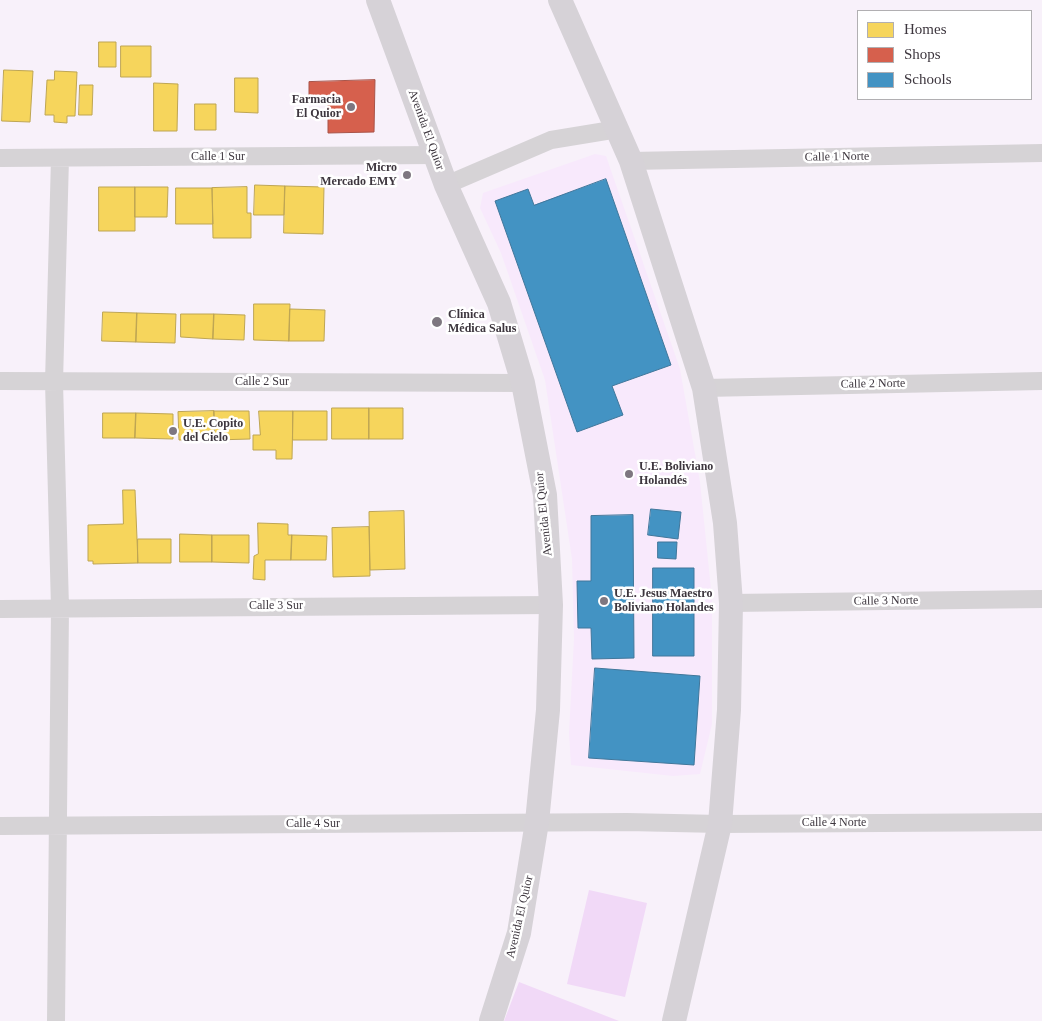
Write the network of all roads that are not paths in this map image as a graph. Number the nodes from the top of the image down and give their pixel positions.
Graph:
1 (378, 0) edge
2 (560, 0) edge
3 (618, 129) junction
4 (1042, 153) edge
5 (436, 155) junction
6 (0, 158) edge
7 (60, 158) junction
8 (631, 161) junction
9 (446, 185) junction
10 (0, 381) edge
11 (1042, 381) edge
12 (54, 382) junction
13 (523, 382) junction
14 (704, 388) junction
15 (1042, 599) edge
16 (731, 603) junction
17 (551, 605) junction
18 (60, 608) junction
19 (0, 609) edge
20 (538, 822) junction
21 (627, 822) joint
22 (1042, 822) edge
23 (720, 824) junction
24 (57, 825) junction
25 (0, 826) edge
26 (56, 1021) edge
27 (491, 1021) edge
28 (674, 1021) edge

1 - 5 street, Avenida El Quior
2 - 3 street
3 - 8 street
3 - 9 street
4 - 8 street, Calle 1 Norte
5 - 7 street, Calle 1 Sur
5 - 9 street, Avenida El Quior
6 - 7 street, Calle 1 Sur
7 - 12 street
8 - 14 street
9 - 13 street, Avenida El Quior
10 - 12 street, Calle 2 Sur
11 - 14 street, Calle 2 Norte
12 - 13 street, Calle 2 Sur
12 - 18 street
13 - 17 street, Avenida El Quior
14 - 16 street
15 - 16 street, Calle 3 Norte
16 - 23 street
17 - 18 street, Calle 3 Sur
17 - 20 street, Avenida El Quior
18 - 19 street, Calle 3 Sur
18 - 24 street
20 - 21 street, Calle 4 Sur
20 - 24 street, Calle 4 Sur
20 - 27 street, Avenida El Quior
21 - 23 street, Calle 4 Norte
22 - 23 street, Calle 4 Norte
23 - 28 street
24 - 25 street, Calle 4 Sur
24 - 26 street

